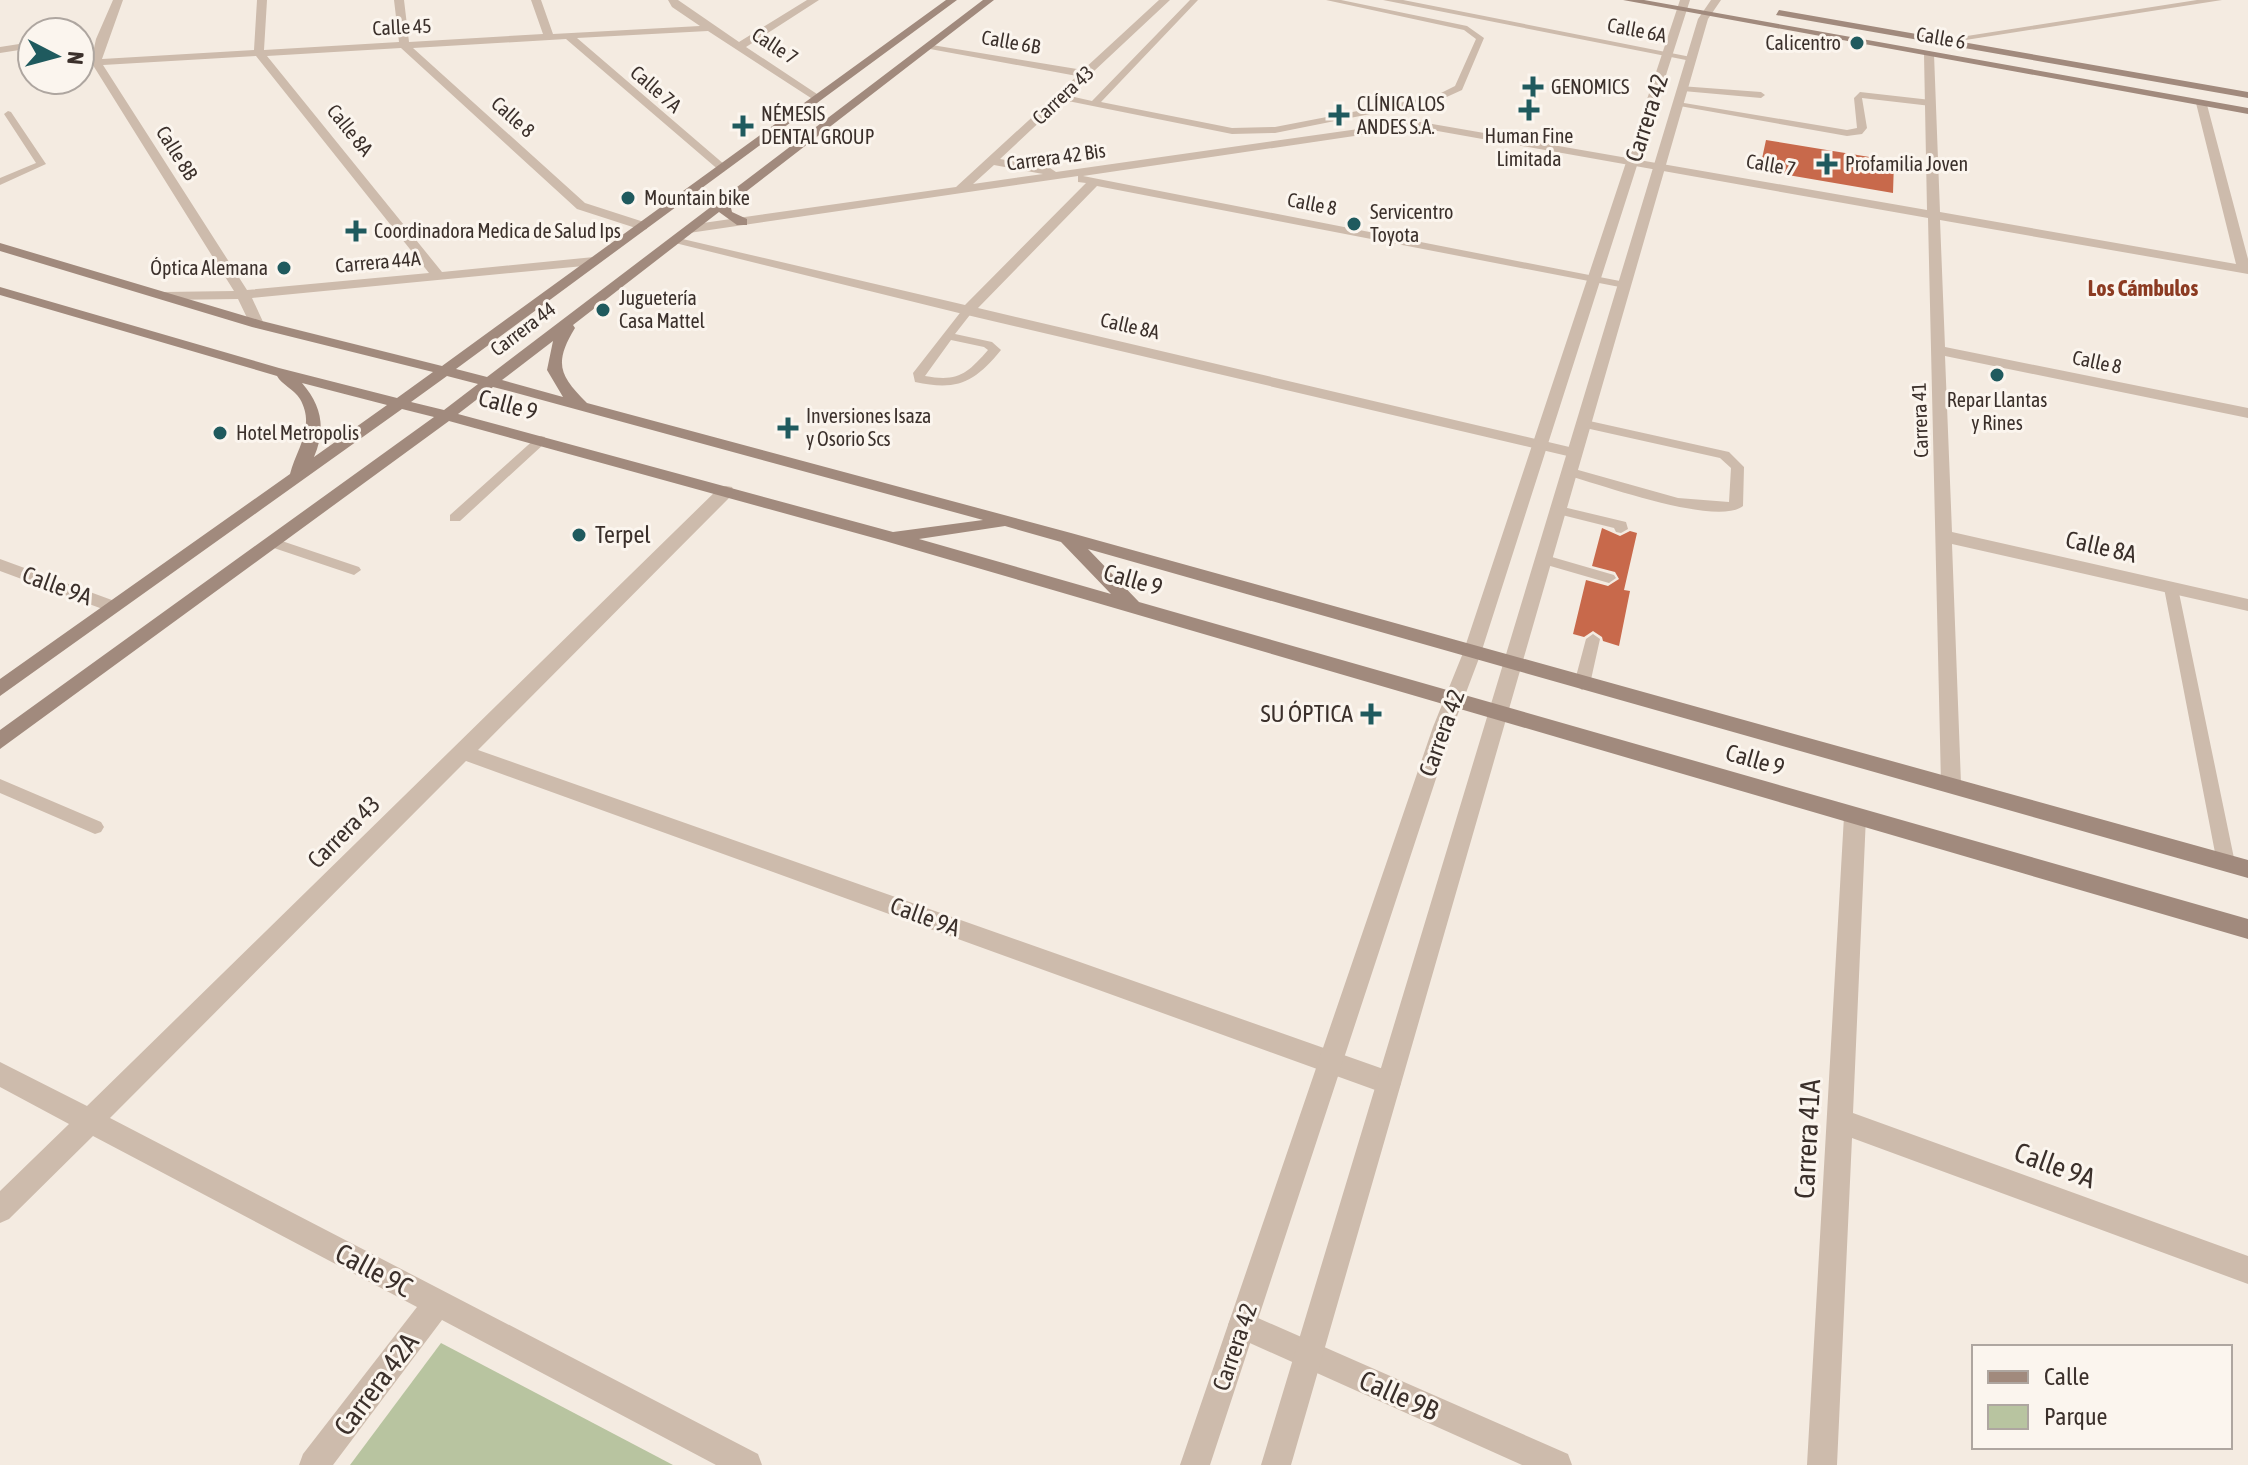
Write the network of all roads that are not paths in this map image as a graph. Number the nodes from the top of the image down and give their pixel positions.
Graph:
1 (118, 0) edge
2 (262, 0) edge
3 (399, 0) edge
4 (536, 0) edge
5 (814, 0) edge
6 (952, 0) edge
7 (989, 0) edge
8 (1165, 0) edge
9 (1194, 0) edge
10 (1330, 0) edge
11 (1388, 0) edge
12 (1628, 0) edge
13 (2145, 0) edge
14 (2217, 0) edge
15 (1711, 1) edge
16 (2202, 1) edge
17 (677, 2) edge
18 (1682, 5) edge
19 (1729, 5) dead end
20 (2176, 5) junction
21 (1760, 10) dead end
22 (934, 13) junction
23 (1705, 14) junction
24 (711, 28) junction
25 (107, 32) junction
26 (96, 34) edge
27 (568, 36) junction
28 (549, 37) junction
29 (404, 45) junction
30 (930, 46) junction
31 (739, 47) junction
32 (1934, 48) junction
33 (259, 53) junction
34 (1668, 54) junction
35 (1691, 58) junction
36 (1951, 58) junction
37 (2042, 59) junction
38 (96, 62) junction
39 (1085, 74) junction
40 (1683, 88) junction
41 (1718, 92) junction
42 (1761, 95) dead end
43 (2248, 95) edge
44 (1061, 97) junction
45 (818, 98) junction
46 (1095, 103) junction
47 (1931, 103) junction
48 (2202, 103) junction
49 (1678, 105) junction
50 (2248, 111) edge
51 (1714, 112) junction
52 (8, 114) dead end
53 (1428, 125) joint
54 (821, 128) junction
55 (761, 139) junction
56 (992, 161) junction
57 (1633, 161) junction
58 (1660, 166) junction
59 (721, 168) junction
60 (1067, 176) junction
61 (1095, 181) junction
62 (0, 182) edge
63 (960, 190) junction
64 (724, 203) junction
65 (1934, 215) junction
66 (742, 222) junction
67 (642, 226) junction
68 (689, 229) junction
69 (674, 241) junction
70 (0, 247) edge
71 (594, 261) junction
72 (2246, 270) edge
73 (439, 277) junction
74 (1594, 280) junction
75 (1625, 286) junction
76 (0, 291) edge
77 (243, 295) junction
78 (164, 296) junction
79 (584, 310) junction
80 (967, 311) junction
81 (257, 324) junction
82 (948, 336) junction
83 (1938, 350) junction
84 (274, 371) junction
85 (444, 371) junction
86 (490, 382) junction
87 (400, 403) junction
88 (584, 408) junction
89 (2248, 413) edge
90 (447, 415) junction
91 (1585, 424) junction
92 (541, 440) junction
93 (1540, 445) junction
94 (1576, 453) junction
95 (1571, 472) junction
96 (290, 481) junction
97 (726, 491) junction
98 (1559, 510) junction
99 (455, 518) dead end
100 (1008, 523) junction
101 (1621, 529) dead end
102 (1944, 536) junction
103 (891, 537) junction
104 (1065, 537) junction
105 (273, 543) junction
106 (1545, 560) junction
107 (0, 565) edge
108 (354, 570) dead end
109 (1608, 579) dead end
110 (2171, 588) junction
111 (2248, 605) edge
112 (114, 607) junction
113 (1134, 607) junction
114 (1593, 639) dead end
115 (1472, 653) junction
116 (1514, 665) junction
117 (1582, 684) junction
118 (0, 689) edge
119 (1453, 699) junction
120 (1499, 713) junction
121 (0, 741) edge
122 (462, 752) junction
123 (1951, 784) junction
124 (0, 786) edge
125 (1855, 816) junction
126 (95, 827) dead end
127 (2226, 863) junction
128 (2248, 869) edge
129 (2248, 929) edge
130 (1331, 1062) junction
131 (0, 1074) edge
132 (1389, 1083) junction
133 (89, 1121) junction
134 (1840, 1121) junction
135 (0, 1210) edge
136 (2248, 1270) edge
137 (438, 1303) junction
138 (1242, 1325) junction
139 (1309, 1355) junction
140 (314, 1465) edge
141 (747, 1465) edge
142 (1195, 1465) edge
143 (1276, 1465) edge
144 (1557, 1465) edge
145 (1822, 1465) edge

1 - 25 street
2 - 33 street
3 - 29 street
4 - 28 street
5 - 31 street
6 - 22 main road, Carrera 44
7 - 30 main road, Carrera 44
8 - 39 street, Carrera 43
9 - 46 lane
10 - 46 lane
11 - 34 street, Calle 6A
12 - 18 main road, Calle 6
13 - 20 street
14 - 16 street
15 - 19 main road
15 - 23 street, Carrera 42
16 - 20 street
17 - 24 street, Calle 7
18 - 23 main road, Calle 6
18 - 34 street, Carrera 42
20 - 32 street
21 - 32 main road, Calle 6
22 - 30 main road
22 - 45 main road, Carrera 44
23 - 32 main road, Calle 6
23 - 35 street, Carrera 42
24 - 27 street, Calle 45
24 - 31 street, Calle 7
25 - 26 street
25 - 38 street
27 - 28 street, Calle 45
27 - 59 street, Calle 7A
28 - 29 street, Calle 45
29 - 33 street, Calle 45
29 - 67 street, Calle 8
30 - 39 street, Calle 6B
30 - 54 main road, Carrera 44
31 - 45 street, Calle 7
32 - 36 main road, Calle 6
32 - 37 main road, Calle 6
32 - 47 street, Carrera 41
33 - 38 street, Calle 45
33 - 73 street, Calle 8A
34 - 35 street, Calle 6A
34 - 57 street, Carrera 42
35 - 40 street, Carrera 42
36 - 37 main road
36 - 48 main road, Calle 6
37 - 43 main road, Calle 6
38 - 77 street, Calle 8B
39 - 44 street, Carrera 43
40 - 41 lane
40 - 49 street, Carrera 42
41 - 42 lane
41 - 51 lane
44 - 46 lane
44 - 56 street, Carrera 43
45 - 55 main road, Carrera 44
47 - 51 lane
47 - 65 street, Carrera 41
48 - 50 main road, Calle 6
48 - 72 street
49 - 51 lane
49 - 58 street, Carrera 42
52 - 62 lane
53 - 57 street, Calle 7
53 - 60 street, Carrera 42 Bis
54 - 55 main road
54 - 64 main road, Carrera 44
55 - 59 main road, Carrera 44
56 - 60 street, Calle 8
56 - 63 street, Carrera 43
57 - 58 street, Calle 7
57 - 74 street, Carrera 42
58 - 65 street, Calle 7
58 - 75 street, Carrera 42
59 - 67 main road, Carrera 44
60 - 61 street, Calle 8
60 - 63 street, Carrera 42 Bis
61 - 74 street, Calle 8
61 - 80 street
63 - 66 street, Carrera 42 Bis
64 - 66 main road
64 - 68 main road, Carrera 44
65 - 72 street, Calle 7
65 - 83 street, Carrera 41
66 - 68 street, Carrera 42 Bis
67 - 71 main road, Carrera 44
68 - 69 main road, Carrera 44
69 - 79 main road, Carrera 44
69 - 80 street, Calle 8A
70 - 78 main road, Calle 9
71 - 73 street, Carrera 44A
71 - 85 main road, Carrera 44
73 - 77 street, Carrera 44A
74 - 75 street, Calle 8
74 - 93 street, Carrera 42
75 - 91 street, Carrera 42
76 - 84 main road, Calle 9
77 - 78 street, Carrera 44A
77 - 81 street, Calle 8B
78 - 81 main road, Calle 9
79 - 86 main road, Carrera 44
79 - 88 main road
80 - 82 lane
80 - 93 street, Calle 8A
81 - 85 main road, Calle 9
82 - 82 lane
83 - 89 street, Calle 8
83 - 102 street, Carrera 41
84 - 87 main road, Calle 9
84 - 96 main road
85 - 86 main road, Calle 9
85 - 87 main road, Carrera 44
86 - 88 main road, Calle 9
86 - 90 main road, Carrera 44
87 - 90 main road, Calle 9
87 - 96 main road, Carrera 44
88 - 100 main road, Calle 9
90 - 92 main road, Calle 9
90 - 105 main road, Carrera 44
91 - 94 street, Carrera 42
91 - 95 lane
92 - 97 main road, Calle 9
92 - 99 lane
93 - 94 street, Calle 8A
93 - 115 street, Carrera 42
94 - 95 street, Carrera 42
95 - 98 street, Carrera 42
96 - 112 main road, Carrera 44
97 - 103 main road, Calle 9
97 - 122 street, Carrera 43
98 - 101 lane
98 - 106 street, Carrera 42
100 - 103 main road
100 - 104 main road, Calle 9
102 - 110 street, Calle 8A
102 - 123 street, Carrera 41
103 - 113 main road, Calle 9
104 - 113 main road
104 - 115 main road, Calle 9
105 - 108 lane
105 - 121 main road, Carrera 44
106 - 109 lane
106 - 116 street, Carrera 42
107 - 112 street, Calle 9A
110 - 111 street, Calle 8A
110 - 127 lane
112 - 118 main road, Carrera 44
113 - 119 main road, Calle 9
114 - 117 lane
115 - 116 main road, Calle 9
115 - 119 street, Carrera 42
116 - 117 main road, Calle 9
116 - 120 street, Carrera 42
117 - 123 main road, Calle 9
119 - 120 main road, Calle 9
119 - 130 street, Carrera 42
120 - 125 main road, Calle 9
120 - 132 street, Carrera 42
122 - 130 street, Calle 9A
122 - 133 street, Carrera 43
123 - 127 main road, Calle 9
124 - 126 lane
125 - 129 main road, Calle 9
125 - 134 street, Carrera 41A
127 - 128 main road, Calle 9
130 - 132 street, Calle 9A
130 - 138 street, Carrera 42
131 - 133 street, Calle 9C
132 - 139 street, Carrera 42
133 - 135 street, Carrera 43
133 - 137 street, Calle 9C
134 - 136 street, Calle 9A
134 - 145 street, Carrera 41A
137 - 140 street, Carrera 42A
137 - 141 street, Calle 9C
138 - 139 street, Calle 9B
138 - 142 street, Carrera 42
139 - 143 street, Carrera 42
139 - 144 street, Calle 9B

